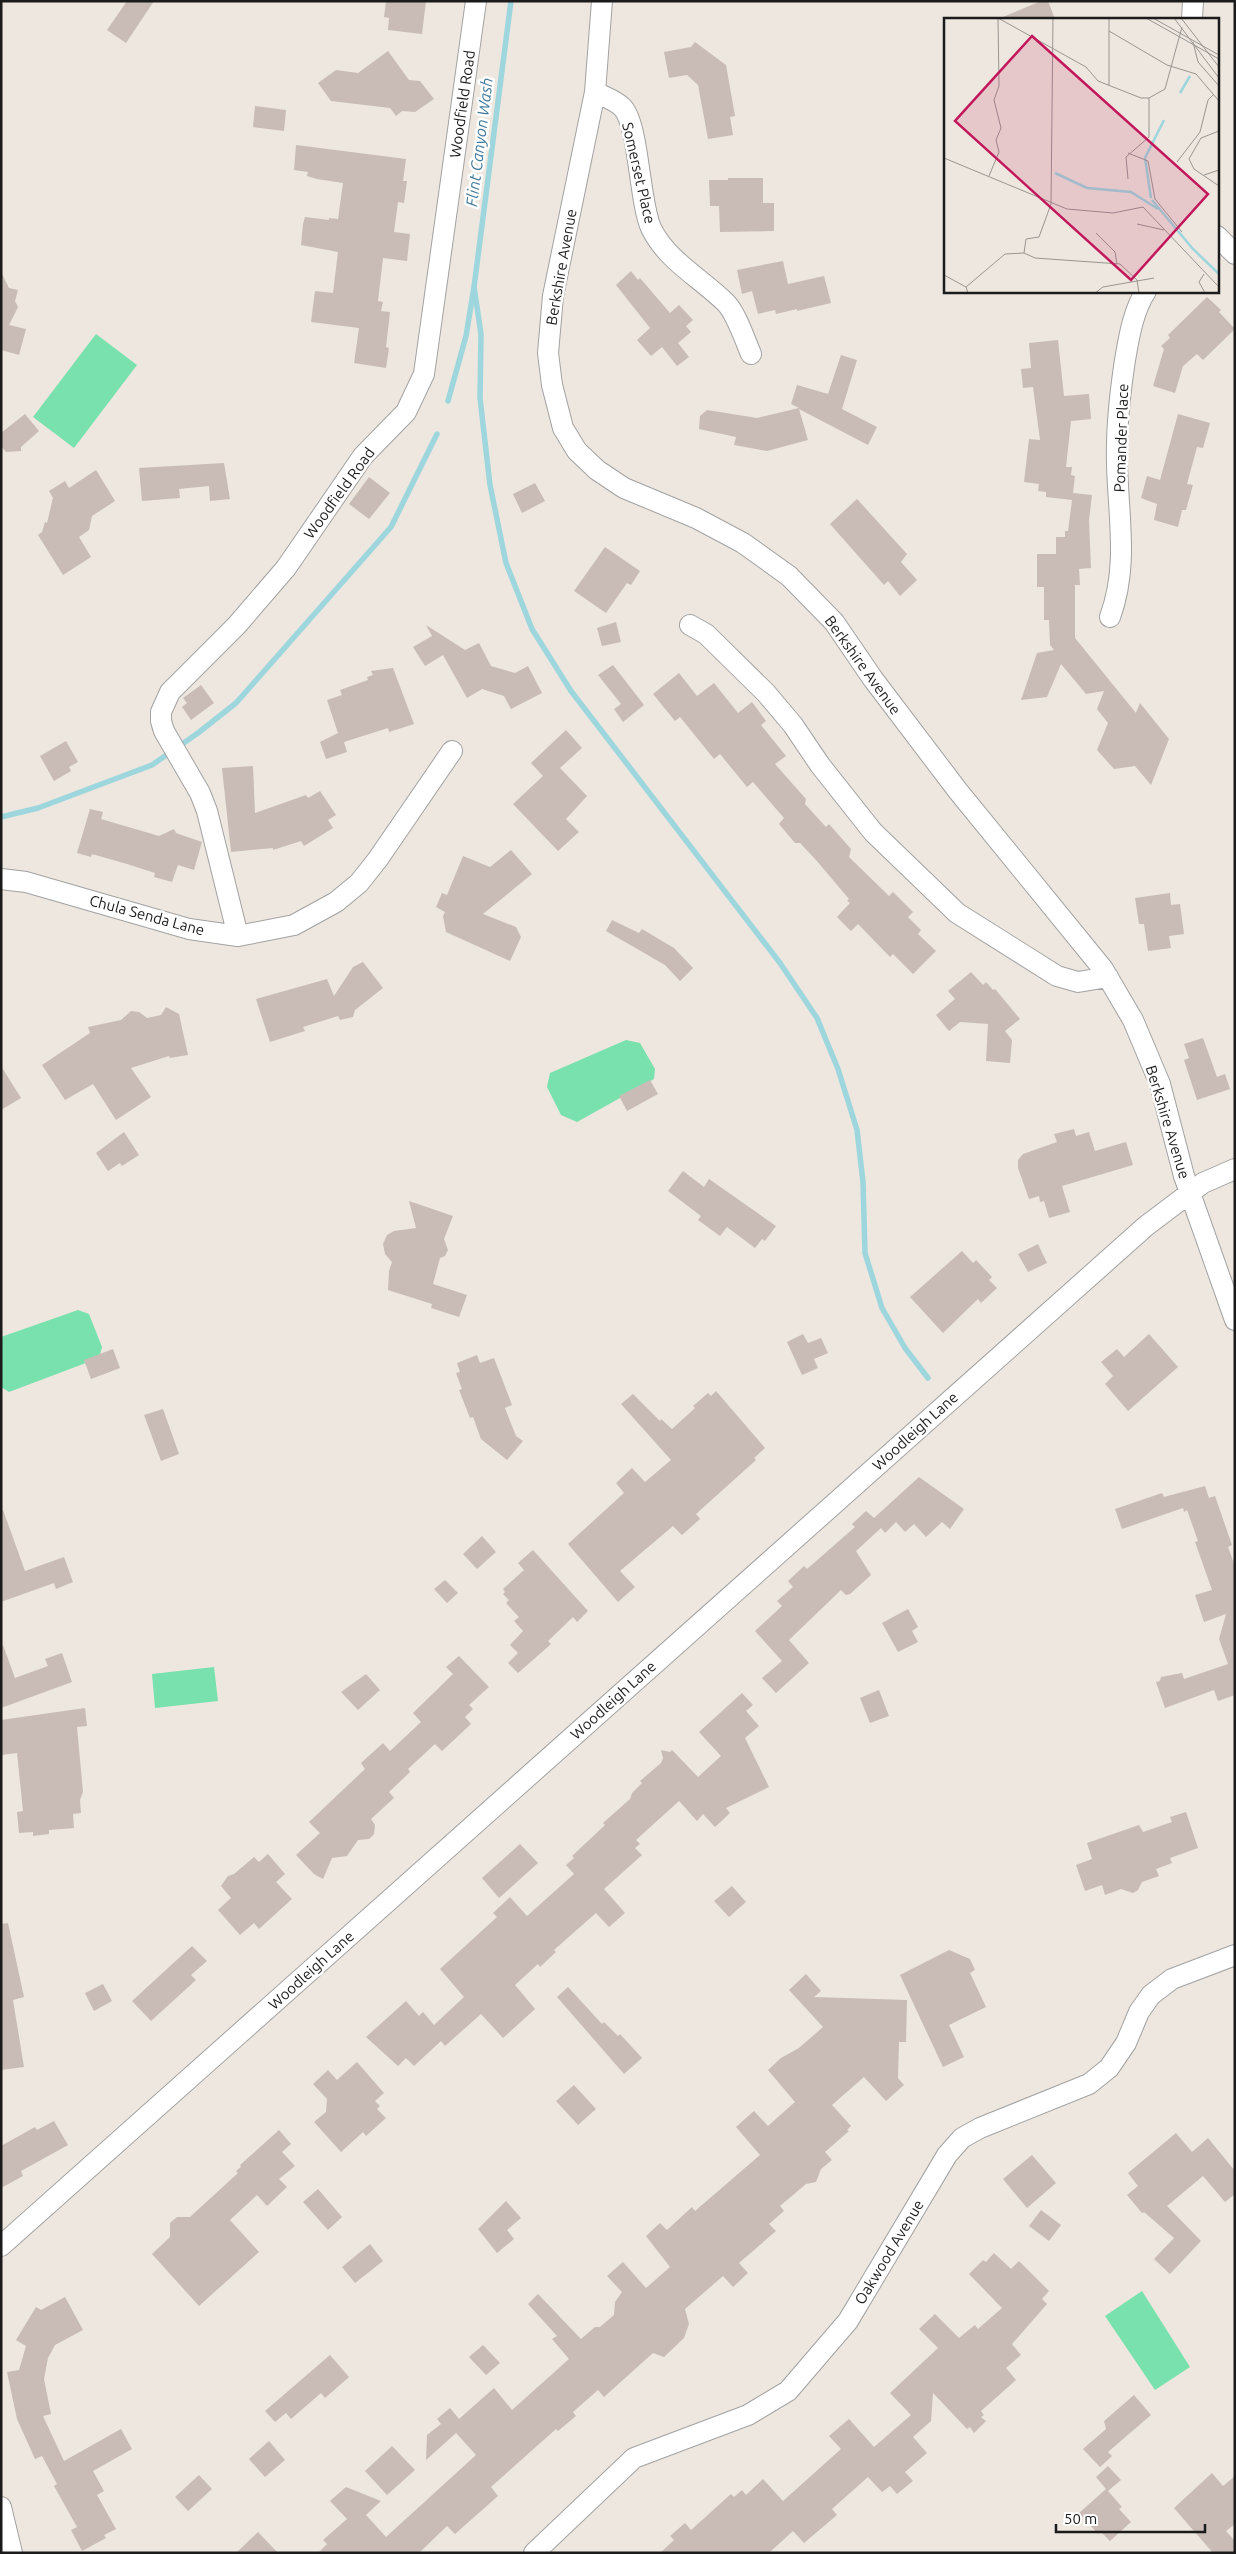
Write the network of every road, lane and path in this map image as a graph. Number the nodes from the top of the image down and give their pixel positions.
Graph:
1 (476, 1) edge
2 (602, 1) edge
3 (1193, 1) edge
4 (1192, 18) edge
5 (595, 92) junction
6 (1218, 237) edge
7 (1235, 254) edge
8 (1146, 292) edge
9 (751, 354) dead end
10 (1110, 617) dead end
11 (690, 624) dead end
12 (452, 751) dead end
13 (1, 879) edge
14 (238, 936) junction
15 (1108, 977) junction
16 (1235, 1170) edge
17 (1189, 1192) junction
18 (1235, 1320) edge
19 (1235, 1955) edge
20 (1, 2246) edge
21 (1, 2507) edge
22 (12, 2553) edge
23 (534, 2553) edge

1 - 14 street, Woodfield Road
2 - 5 street, Berkshire Avenue
3 - 4 street
5 - 9 street, Somerset Place
5 - 15 street, Berkshire Avenue
6 - 7 street
8 - 10 street, Pomander Place
11 - 15 street
12 - 14 street, Chula Senda Lane
13 - 14 street, Chula Senda Lane
15 - 17 street, Berkshire Avenue
16 - 17 street, Woodleigh Lane
17 - 18 street, Berkshire Avenue
17 - 20 street, Woodleigh Lane
19 - 23 street, Oakwood Avenue
21 - 22 street

